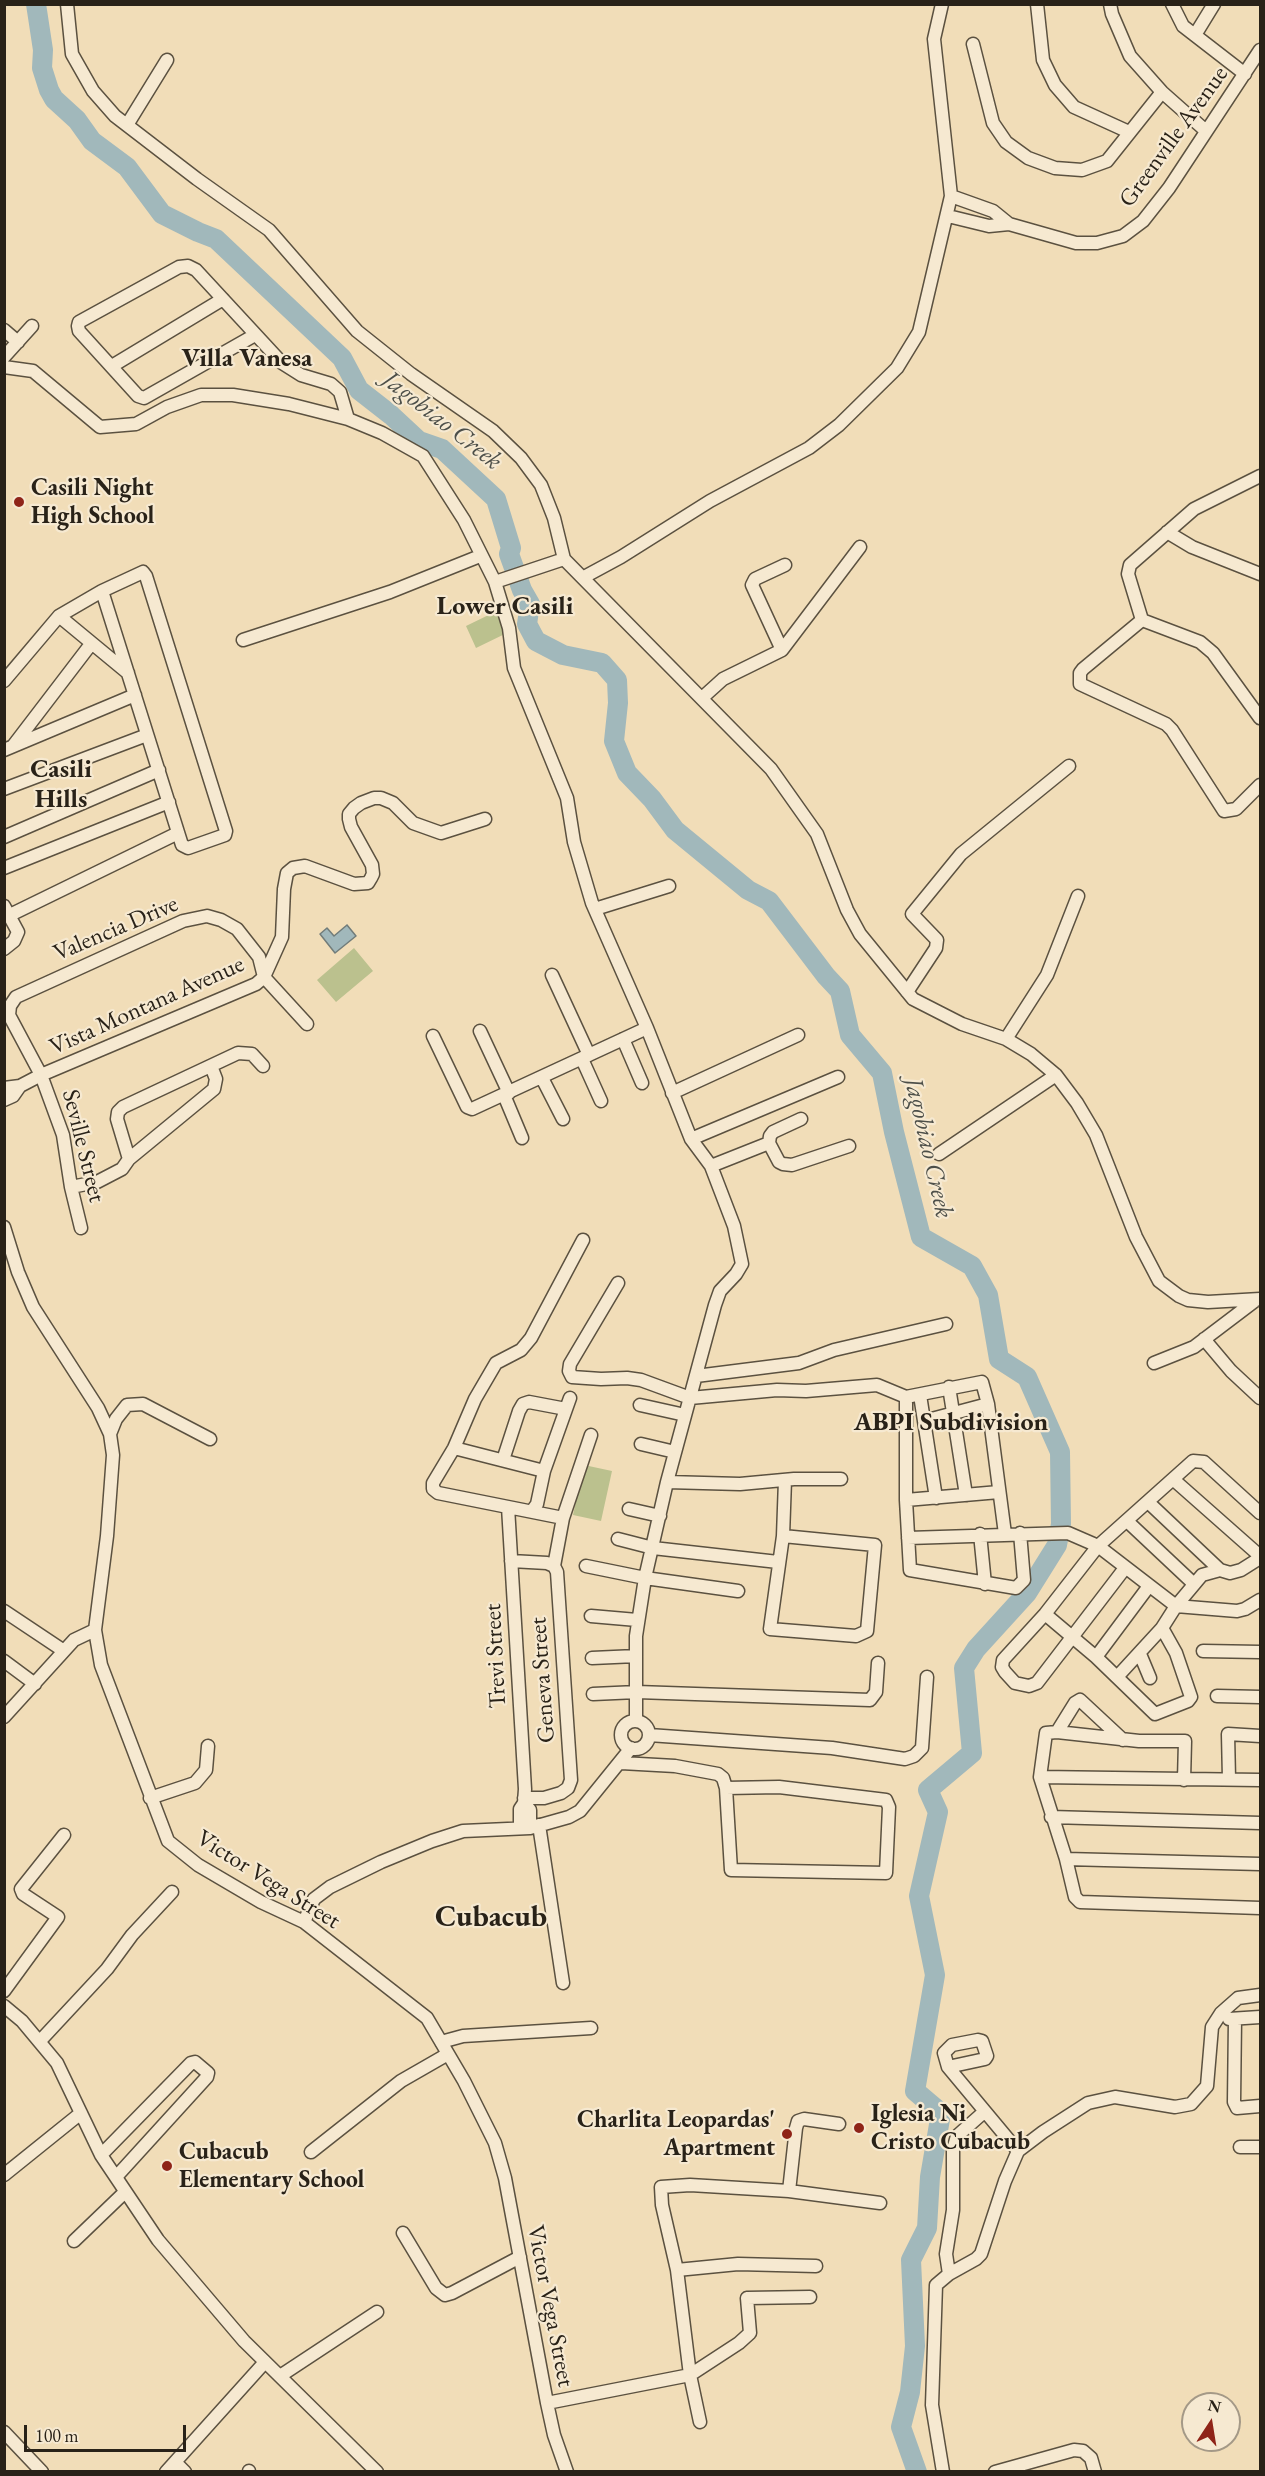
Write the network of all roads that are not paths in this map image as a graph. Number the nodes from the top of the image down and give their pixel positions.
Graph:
1 (67, 4) edge
2 (942, 4) edge
3 (1037, 4) edge
4 (1110, 4) edge
5 (1172, 4) edge
6 (1214, 4) edge
7 (1195, 35) junction
8 (974, 44) dead end
9 (1260, 50) edge
10 (167, 60) dead end
11 (1245, 74) junction
12 (1162, 92) junction
13 (128, 125) junction
14 (1206, 131) junction
15 (1129, 132) junction
16 (951, 196) junction
17 (948, 216) junction
18 (1009, 224) junction
19 (223, 299) junction
20 (32, 326) dead end
21 (4, 330) edge
22 (255, 335) junction
23 (18, 342) junction
24 (4, 357) edge
25 (112, 366) junction
26 (4, 367) edge
27 (348, 420) junction
28 (1260, 476) edge
29 (1167, 532) junction
30 (860, 547) dead end
31 (480, 556) junction
32 (564, 559) junction
33 (785, 565) dead end
34 (1260, 574) edge
35 (584, 577) junction
36 (501, 581) junction
37 (102, 591) junction
38 (59, 616) junction
39 (1142, 620) junction
40 (243, 640) dead end
41 (91, 644) junction
42 (782, 650) junction
43 (128, 673) junction
44 (4, 681) edge
45 (135, 695) junction
46 (702, 698) junction
47 (1260, 718) edge
48 (147, 735) junction
49 (8, 748) edge
50 (1069, 766) dead end
51 (159, 770) junction
52 (1260, 785) edge
53 (4, 789) edge
54 (169, 802) junction
55 (485, 819) dead end
56 (178, 832) junction
57 (4, 837) edge
58 (4, 868) edge
59 (669, 886) dead end
60 (1078, 896) dead end
61 (595, 909) junction
62 (7, 911) edge
63 (4, 949) edge
64 (552, 975) dead end
65 (264, 977) junction
66 (907, 992) junction
67 (307, 1024) dead end
68 (647, 1028) junction
69 (480, 1031) dead end
70 (798, 1035) dead end
71 (433, 1036) dead end
72 (623, 1039) junction
73 (1006, 1039) junction
74 (586, 1057) junction
75 (211, 1066) junction
76 (263, 1066) dead end
77 (41, 1075) junction
78 (1056, 1075) junction
79 (542, 1077) junction
80 (838, 1077) dead end
81 (642, 1083) dead end
82 (20, 1086) junction
83 (4, 1088) edge
84 (672, 1093) junction
85 (507, 1094) junction
86 (4, 1100) edge
87 (602, 1101) dead end
88 (562, 1119) dead end
89 (801, 1119) dead end
90 (522, 1137) dead end
91 (691, 1139) junction
92 (769, 1143) junction
93 (849, 1146) dead end
94 (939, 1154) dead end
95 (129, 1159) junction
96 (711, 1166) junction
97 (71, 1187) junction
98 (4, 1227) edge
99 (81, 1228) dead end
100 (583, 1240) dead end
101 (618, 1283) dead end
102 (1258, 1300) edge
103 (946, 1324) dead end
104 (1204, 1339) junction
105 (1154, 1363) dead end
106 (696, 1376) junction
107 (949, 1387) junction
108 (920, 1395) junction
109 (906, 1397) junction
110 (690, 1398) junction
111 (1260, 1398) edge
112 (988, 1404) junction
113 (640, 1405) dead end
114 (954, 1413) junction
115 (685, 1415) junction
116 (924, 1422) junction
117 (110, 1434) junction
118 (591, 1435) dead end
119 (210, 1439) dead end
120 (641, 1444) dead end
121 (454, 1448) junction
122 (675, 1452) junction
123 (503, 1461) junction
124 (544, 1471) junction
125 (841, 1479) dead end
126 (785, 1480) junction
127 (1174, 1480) junction
128 (667, 1482) junction
129 (999, 1492) junction
130 (966, 1495) junction
131 (936, 1498) junction
132 (906, 1500) junction
133 (1148, 1502) junction
134 (508, 1507) junction
135 (629, 1509) dead end
136 (532, 1511) junction
137 (1260, 1513) edge
138 (660, 1516) junction
139 (563, 1518) junction
140 (1127, 1521) junction
141 (1020, 1533) junction
142 (980, 1534) junction
143 (1005, 1534) junction
144 (783, 1536) junction
145 (908, 1538) junction
146 (618, 1539) dead end
147 (1098, 1546) junction
148 (653, 1548) junction
149 (1260, 1557) edge
150 (511, 1562) junction
151 (778, 1562) junction
152 (554, 1566) junction
153 (586, 1566) dead end
154 (1125, 1568) junction
155 (1221, 1570) junction
156 (645, 1578) junction
157 (985, 1584) junction
158 (1194, 1584) junction
159 (1149, 1586) junction
160 (738, 1591) dead end
161 (1260, 1600) edge
162 (1176, 1606) junction
163 (4, 1611) edge
164 (1045, 1614) junction
165 (591, 1616) dead end
166 (637, 1620) junction
167 (1162, 1628) junction
168 (95, 1630) junction
169 (1073, 1638) junction
170 (1258, 1650) edge
171 (64, 1651) junction
172 (1203, 1651) dead end
173 (1140, 1654) junction
174 (636, 1656) junction
175 (1096, 1657) junction
176 (592, 1658) dead end
177 (4, 1661) edge
178 (878, 1663) dead end
179 (927, 1677) dead end
180 (1117, 1677) junction
181 (1150, 1678) dead end
182 (35, 1684) junction
183 (637, 1692) junction
184 (593, 1694) dead end
185 (1217, 1696) dead end
186 (1260, 1697) edge
187 (4, 1718) edge
188 (636, 1721) junction
189 (1057, 1732) junction
190 (649, 1735) junction
191 (1260, 1736) edge
192 (1123, 1740) junction
193 (208, 1746) dead end
194 (631, 1748) junction
195 (621, 1763) junction
196 (1040, 1777) junction
197 (1228, 1779) junction
198 (1184, 1780) junction
199 (1260, 1780) edge
200 (726, 1788) junction
201 (150, 1798) junction
202 (524, 1801) junction
203 (1051, 1817) junction
204 (1260, 1823) edge
205 (529, 1827) junction
206 (64, 1835) dead end
207 (1066, 1859) junction
208 (1260, 1864) edge
209 (172, 1892) dead end
210 (1260, 1908) edge
211 (304, 1922) junction
212 (563, 1983) dead end
213 (4, 1991) edge
214 (1260, 1995) edge
215 (4, 2006) edge
216 (1221, 2013) junction
217 (1260, 2018) edge
218 (1235, 2019) junction
219 (591, 2028) dead end
220 (40, 2041) junction
221 (441, 2042) junction
222 (448, 2054) junction
223 (948, 2067) dead end
224 (1260, 2106) edge
225 (984, 2112) junction
226 (81, 2113) junction
227 (839, 2124) dead end
228 (1240, 2147) dead end
229 (1260, 2147) edge
230 (1018, 2151) junction
231 (311, 2152) dead end
232 (101, 2155) junction
233 (4, 2175) edge
234 (116, 2177) junction
235 (789, 2191) junction
236 (125, 2192) junction
237 (880, 2203) dead end
238 (403, 2233) dead end
239 (74, 2241) dead end
240 (520, 2257) junction
241 (816, 2266) dead end
242 (676, 2271) junction
243 (949, 2274) junction
244 (810, 2297) dead end
245 (377, 2312) dead end
246 (265, 2362) junction
247 (690, 2375) junction
248 (280, 2376) junction
249 (547, 2403) junction
250 (700, 2422) dead end
251 (4, 2432) edge
252 (171, 2467) edge
253 (1030, 2468) edge
254 (42, 2472) edge
255 (185, 2472) edge
256 (377, 2472) edge
257 (567, 2472) edge
258 (943, 2472) edge
259 (995, 2472) edge
260 (1095, 2472) edge

1 - 13 street
2 - 16 street
3 - 15 street
4 - 12 street
5 - 7 street
6 - 7 street
7 - 11 street
8 - 15 street
9 - 11 street, Greenville Avenue
10 - 13 street
11 - 14 street, Greenville Avenue
12 - 14 street
12 - 15 street
13 - 32 street
14 - 18 street, Greenville Avenue
16 - 17 street
16 - 18 street, Greenville Avenue
17 - 18 street, Greenville Avenue
17 - 35 street
19 - 22 street
19 - 25 street
19 - 25 street
20 - 23 street
21 - 23 street
22 - 25 street
22 - 27 street
23 - 24 street
26 - 27 street
27 - 31 street
28 - 29 street
29 - 34 street
29 - 39 street
30 - 42 street
31 - 36 street
31 - 40 street
32 - 35 street
32 - 36 street
33 - 42 street
35 - 46 street
36 - 61 street
37 - 38 street
37 - 43 street
37 - 56 street
38 - 41 street
38 - 44 street
39 - 47 street
39 - 52 street
41 - 43 street
41 - 49 street
42 - 46 street
43 - 45 street
45 - 48 street
45 - 49 street
46 - 66 street
48 - 51 street
48 - 53 street
50 - 66 street
51 - 54 street
51 - 57 street
54 - 56 street
54 - 58 street
55 - 65 street, Vista Montana Avenue
56 - 62 street
59 - 61 street
60 - 73 street
61 - 68 street
62 - 63 street
64 - 74 street
65 - 67 street, Valencia Drive
65 - 77 street, Vista Montana Avenue
65 - 77 street, Valencia Drive
66 - 73 street
68 - 72 street
68 - 84 street
69 - 85 street
70 - 84 street
71 - 85 street
72 - 74 street
72 - 81 street
73 - 78 street
74 - 79 street
74 - 87 street
75 - 76 street
75 - 95 street
75 - 95 street
77 - 82 street, Vista Montana Avenue
77 - 97 street, Seville Street
78 - 94 street
78 - 102 street
79 - 85 street
79 - 88 street
80 - 91 street
82 - 83 street, Vista Montana Avenue
82 - 86 street, Vista Montana Avenue
84 - 91 street
85 - 90 street
89 - 92 street
91 - 96 street
92 - 93 street
92 - 96 street
95 - 97 street
96 - 106 street
97 - 99 street, Seville Street
98 - 117 street, Victor Vega Street
100 - 121 street
101 - 110 street
102 - 104 street
103 - 106 street
104 - 105 street
104 - 111 street
106 - 110 street
107 - 108 street
107 - 112 street
107 - 114 street
108 - 109 street
108 - 116 street
109 - 110 street
109 - 132 street
110 - 115 street
112 - 114 street
112 - 129 street
113 - 115 street
114 - 116 street
114 - 130 street
115 - 122 street
116 - 131 street
117 - 119 street
117 - 168 street, Victor Vega Street
118 - 139 street, Geneva Street
120 - 122 street
121 - 123 street
121 - 134 street
122 - 128 street
123 - 124 street
123 - 124 street
124 - 136 street
125 - 126 street
126 - 128 street
126 - 144 street
127 - 133 street
127 - 137 street
127 - 149 street
128 - 138 street
129 - 130 street
129 - 143 street
130 - 131 street
131 - 132 street
132 - 145 street
133 - 140 street
133 - 155 street
134 - 136 street
134 - 150 street, Trevi Street
135 - 138 street
136 - 139 street
138 - 148 street
139 - 152 street, Geneva Street
140 - 147 street
140 - 158 street
141 - 143 street
141 - 147 street
141 - 157 street
142 - 143 street
142 - 145 street
142 - 157 street
144 - 151 street
144 - 151 street
145 - 157 street
146 - 148 street
147 - 154 street
147 - 164 street
148 - 151 street
148 - 156 street
149 - 155 street
150 - 152 street
150 - 202 street, Trevi Street
152 - 202 street, Geneva Street
153 - 156 street
154 - 159 street
154 - 169 street
155 - 158 street
156 - 160 street
156 - 166 street
158 - 162 street
159 - 162 street
159 - 175 street
161 - 162 street
162 - 167 street
163 - 171 street
164 - 169 street
164 - 169 street
165 - 166 street
166 - 174 street
167 - 173 street
167 - 180 street
168 - 171 street
168 - 201 street, Victor Vega Street
169 - 175 street
170 - 172 street
171 - 182 street
173 - 180 street
173 - 181 street
174 - 176 street
174 - 183 street
175 - 180 street
177 - 182 street
178 - 183 street
179 - 190 street
182 - 187 street
183 - 184 street
183 - 188 street
185 - 186 street
188 - 190 street
188 - 194 street
189 - 192 street
189 - 192 street
189 - 196 street
190 - 194 street
191 - 197 street
192 - 198 street
193 - 201 street
194 - 195 street
195 - 200 street
195 - 205 street
196 - 198 street
196 - 203 street
197 - 198 street
197 - 199 street
200 - 200 street
201 - 211 street, Victor Vega Street
202 - 205 street, Trevi Street
203 - 204 street
203 - 207 street
205 - 211 street
205 - 212 street, Trevi Street
206 - 213 street
207 - 208 street
207 - 210 street
209 - 220 street
211 - 221 street, Victor Vega Street
214 - 216 street
215 - 220 street
216 - 218 street
216 - 230 street
217 - 218 street
218 - 224 street
219 - 221 street
220 - 226 street
221 - 222 street, Victor Vega Street
222 - 231 street
222 - 240 street, Victor Vega Street
223 - 225 street
225 - 230 street
225 - 243 street
226 - 232 street
226 - 233 street
227 - 235 street
228 - 229 street
230 - 243 street
232 - 234 street
232 - 234 street
234 - 236 street
235 - 237 street
235 - 242 street
236 - 239 street
236 - 246 street
238 - 240 street
240 - 249 street, Victor Vega Street
241 - 242 street
242 - 247 street
243 - 258 street
244 - 247 street
245 - 248 street
246 - 248 street
246 - 252 street
247 - 249 street
247 - 250 street
248 - 256 street
249 - 257 street, Victor Vega Street
251 - 254 street
252 - 255 street
253 - 259 street
253 - 260 street

